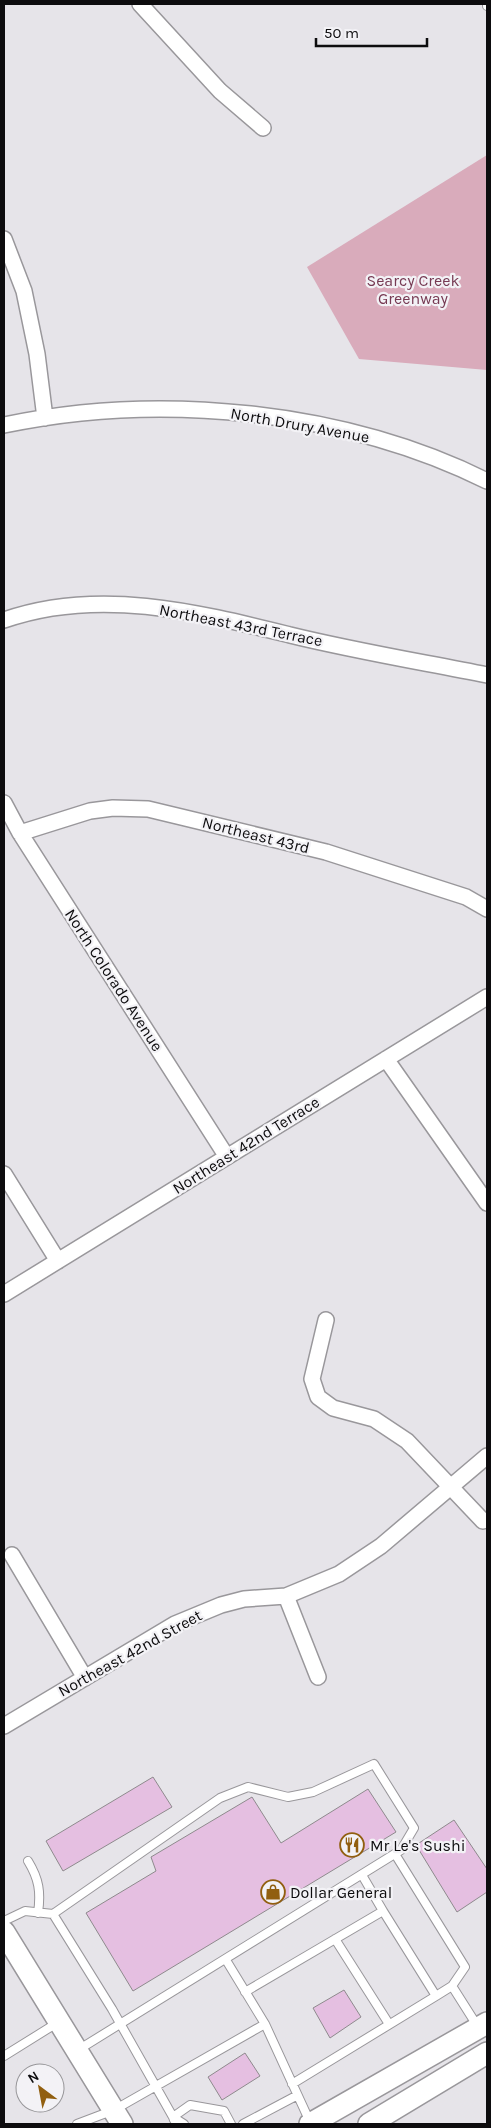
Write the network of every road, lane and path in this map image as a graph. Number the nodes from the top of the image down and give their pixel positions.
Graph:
1 (140, 4) edge
2 (263, 128) dead end
3 (4, 239) edge
4 (45, 418) junction
5 (4, 425) edge
6 (487, 481) edge
7 (4, 620) edge
8 (487, 675) edge
9 (4, 803) edge
10 (20, 833) junction
11 (487, 909) edge
12 (487, 997) edge
13 (386, 1059) junction
14 (227, 1157) junction
15 (4, 1174) edge
16 (487, 1203) edge
17 (58, 1261) junction
18 (4, 1294) edge
19 (326, 1320) dead end
20 (487, 1456) edge
21 (450, 1487) junction
22 (483, 1522) dead end
23 (12, 1555) dead end
24 (286, 1596) junction
25 (318, 1677) dead end
26 (85, 1678) junction
27 (4, 1726) edge
28 (394, 1854) junction
29 (28, 1861) dead end
30 (362, 1875) junction
31 (384, 1911) junction
32 (38, 1913) junction
33 (54, 1914) junction
34 (4, 1921) edge
35 (4, 1932) edge
36 (335, 1939) junction
37 (226, 1960) junction
38 (452, 1986) junction
39 (246, 1992) junction
40 (436, 1996) junction
41 (59, 2022) junction
42 (120, 2024) junction
43 (266, 2024) junction
44 (389, 2024) junction
45 (482, 2025) edge
46 (76, 2051) junction
47 (487, 2054) edge
48 (4, 2056) edge
49 (292, 2084) junction
50 (155, 2087) junction
51 (296, 2096) junction
52 (118, 2117) edge
53 (174, 2121) edge
54 (77, 2124) edge
55 (184, 2124) edge
56 (231, 2124) edge
57 (243, 2124) edge
58 (310, 2124) edge
59 (370, 2124) edge

1 - 2 street
3 - 4 street
4 - 5 street, North Drury Avenue
4 - 6 street, North Drury Avenue
7 - 8 street, Northeast 43rd Terrace
9 - 10 street, North Colorado Avenue
10 - 11 street, Northeast 43rd
10 - 14 street, North Colorado Avenue
12 - 13 street, Northeast 42nd Terrace
13 - 14 street, Northeast 42nd Terrace
13 - 16 street
14 - 17 street, Northeast 42nd Terrace
15 - 17 street
17 - 18 street, Northeast 42nd Terrace
19 - 21 street
20 - 21 street, Northeast 42nd Street
21 - 22 street
21 - 24 street, Northeast 42nd Street
23 - 26 street
24 - 25 street
24 - 26 street, Northeast 42nd Street
26 - 27 street, Northeast 42nd Street
28 - 30 lane
28 - 33 lane
28 - 38 lane
29 - 32 lane
30 - 31 lane
30 - 37 lane
31 - 36 lane
31 - 40 lane
32 - 33 lane
32 - 34 lane
33 - 42 lane
35 - 41 main road
36 - 39 lane
36 - 44 lane
37 - 39 lane
37 - 42 lane
38 - 40 lane
38 - 45 lane
39 - 43 lane
40 - 44 lane
41 - 46 main road
41 - 48 lane
42 - 46 lane
42 - 50 lane
43 - 49 lane
43 - 50 lane
44 - 49 lane
45 - 58 main road
46 - 52 main road
47 - 59 main road
49 - 51 lane
50 - 52 lane
50 - 53 lane
51 - 57 lane
51 - 58 lane
52 - 54 lane
53 - 55 lane
53 - 56 lane

